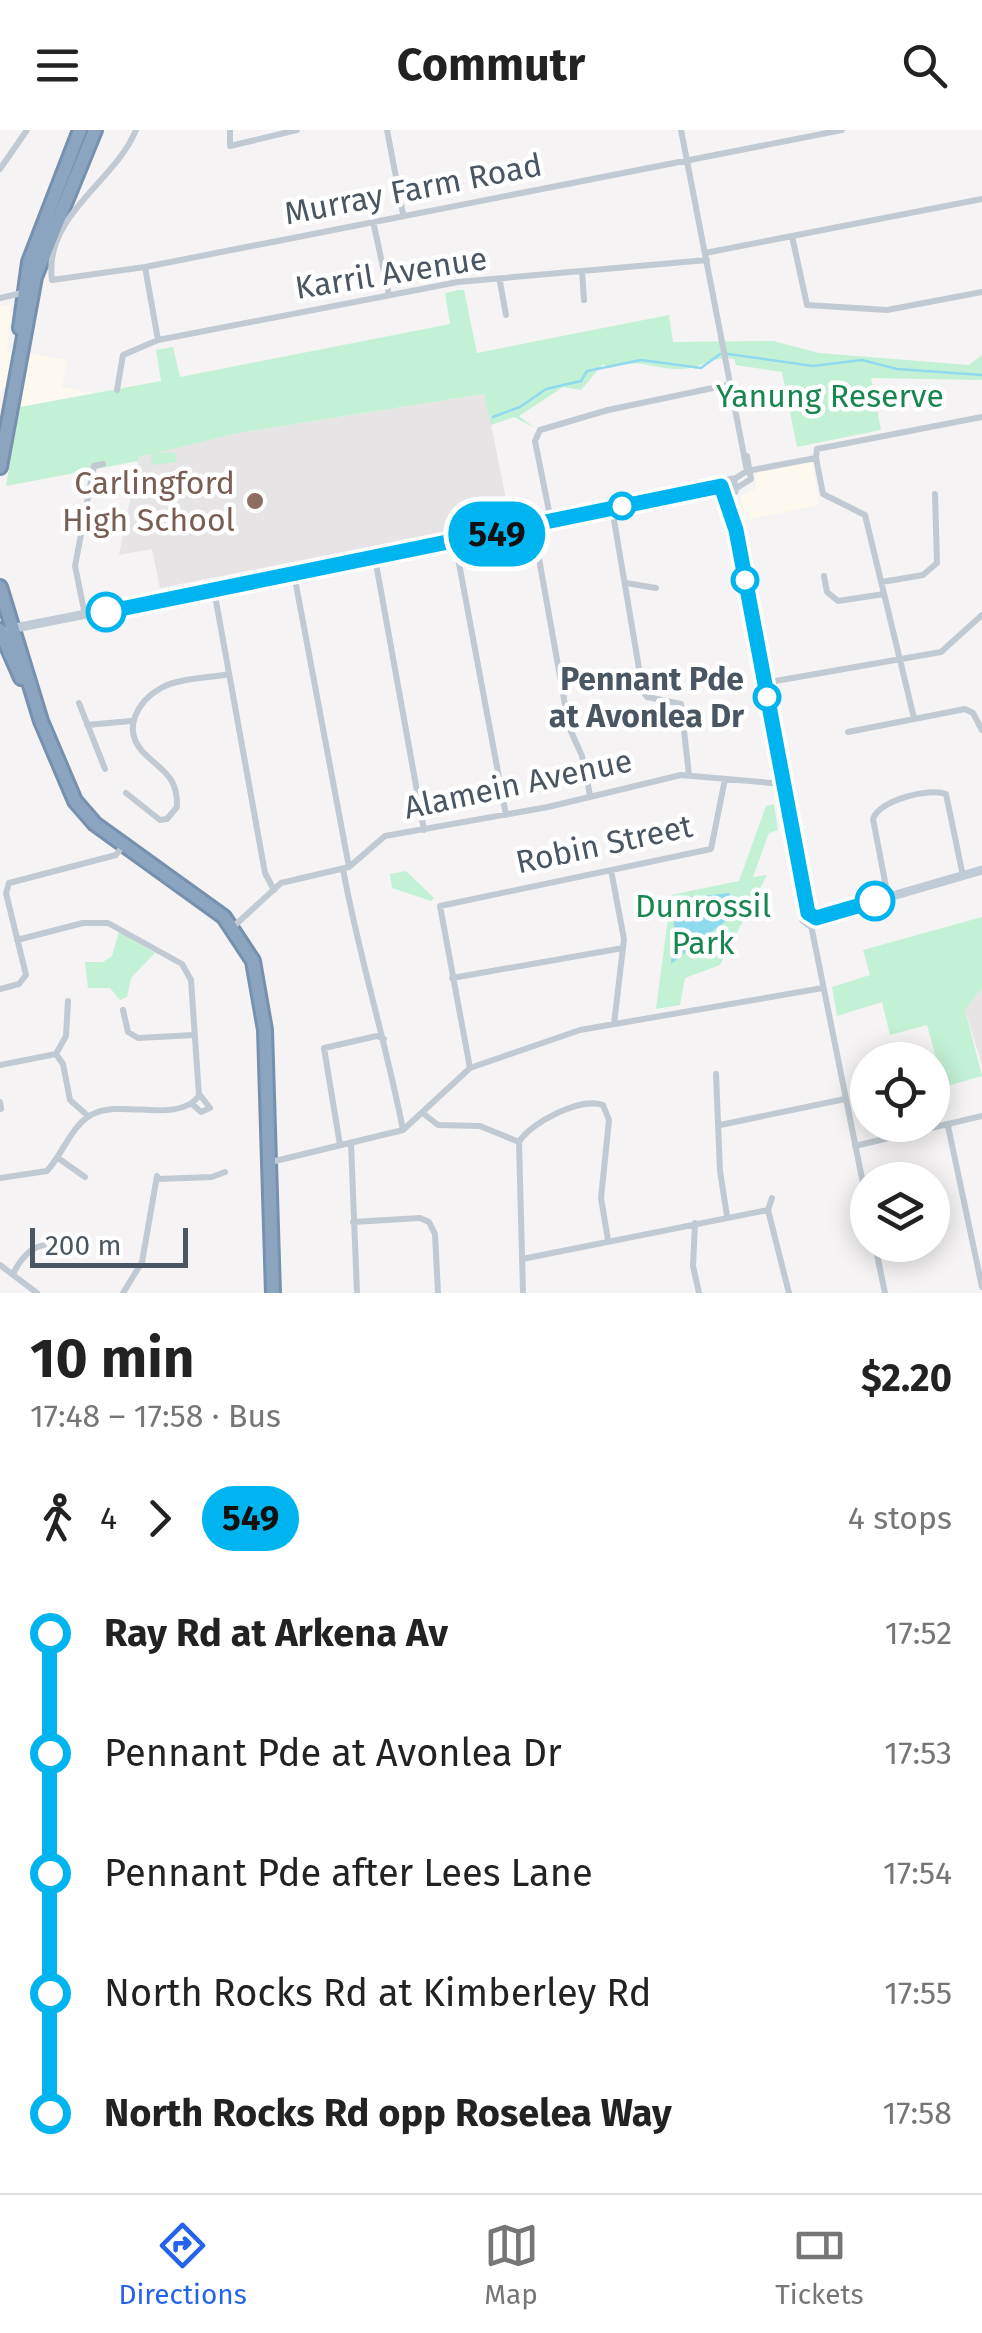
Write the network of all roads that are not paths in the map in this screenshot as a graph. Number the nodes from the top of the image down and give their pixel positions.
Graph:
1 (27, 130) edge
2 (80, 130) edge
3 (95, 130) edge
4 (136, 130) edge
5 (230, 130) edge
6 (297, 130) edge
7 (388, 130) edge
8 (682, 130) edge
9 (770, 130) edge
10 (842, 130) edge
11 (772, 144) junction
12 (687, 161) junction
13 (0, 169) edge
14 (982, 199) edge
15 (403, 214) junction
16 (374, 220) junction
17 (792, 236) junction
18 (706, 256) junction
19 (145, 267) junction
20 (582, 271) junction
21 (35, 277) junction
22 (500, 281) junction
23 (982, 292) edge
24 (22, 294) junction
25 (389, 295) junction
26 (0, 298) edge
27 (584, 300) dead end
28 (506, 315) dead end
29 (21, 340) junction
30 (158, 340) junction
31 (732, 384) junction
32 (116, 390) dead end
33 (982, 417) edge
34 (816, 458) junction
35 (103, 464) dead end
36 (0, 467) edge
37 (750, 470) junction
38 (729, 488) junction
39 (935, 494) dead end
40 (612, 508) junction
41 (551, 521) junction
42 (532, 525) junction
43 (455, 542) junction
44 (374, 558) junction
45 (294, 574) junction
46 (824, 576) dead end
47 (882, 582) junction
48 (626, 583) junction
49 (0, 587) edge
50 (656, 588) dead end
51 (214, 590) junction
52 (884, 594) junction
53 (982, 615) edge
54 (86, 616) junction
55 (6, 627) edge
56 (901, 658) junction
57 (229, 674) junction
58 (764, 683) junction
59 (79, 703) dead end
60 (914, 718) junction
61 (131, 722) junction
62 (88, 725) junction
63 (982, 730) edge
64 (848, 732) dead end
65 (105, 769) dead end
66 (689, 775) junction
67 (725, 779) junction
68 (783, 784) junction
69 (126, 792) dead end
70 (590, 795) junction
71 (506, 815) junction
72 (424, 830) junction
73 (124, 845) junction
74 (346, 868) junction
75 (611, 870) junction
76 (982, 870) edge
77 (963, 876) junction
78 (274, 890) junction
79 (888, 897) junction
80 (812, 919) junction
81 (233, 927) junction
82 (17, 940) junction
83 (623, 948) junction
84 (452, 978) junction
85 (823, 988) junction
86 (0, 989) edge
87 (68, 1002) dead end
88 (123, 1010) dead end
89 (614, 1024) junction
90 (194, 1034) junction
91 (385, 1036) junction
92 (56, 1054) junction
93 (0, 1064) edge
94 (470, 1068) junction
95 (716, 1074) dead end
96 (199, 1094) junction
97 (845, 1099) junction
98 (192, 1104) junction
99 (424, 1114) junction
100 (88, 1116) junction
101 (982, 1116) edge
102 (720, 1125) junction
103 (950, 1125) edge
104 (403, 1130) junction
105 (950, 1135) edge
106 (519, 1142) junction
107 (874, 1142) edge
108 (351, 1143) junction
109 (340, 1145) junction
110 (855, 1146) junction
111 (58, 1158) junction
112 (270, 1162) junction
113 (858, 1162) edge
114 (225, 1172) dead end
115 (85, 1177) dead end
116 (0, 1178) edge
117 (772, 1198) dead end
118 (768, 1210) junction
119 (728, 1216) junction
120 (353, 1222) junction
121 (694, 1223) junction
122 (608, 1240) junction
123 (74, 1244) dead end
124 (522, 1259) junction
125 (879, 1262) edge
126 (0, 1265) edge
127 (14, 1272) junction
128 (982, 1282) edge
129 (37, 1293) edge
130 (122, 1293) edge
131 (275, 1293) edge
132 (357, 1293) edge
133 (438, 1293) edge
134 (523, 1293) edge
135 (699, 1293) edge
136 (788, 1293) edge
137 (886, 1293) edge

1 - 13 street
2 - 24 highway
3 - 21 highway
4 - 19 street, Murray Farm Road
5 - 6 street
7 - 15 street
8 - 12 street
9 - 11 street
10 - 11 street, Murray Farm Road
11 - 12 street, Murray Farm Road
12 - 15 street, Murray Farm Road
12 - 18 street
14 - 17 street, Karril Avenue
15 - 16 street, Murray Farm Road
16 - 19 street, Murray Farm Road
16 - 25 street
17 - 18 street, Karril Avenue
17 - 23 street
18 - 20 street, Karril Avenue
18 - 31 street
19 - 30 street
20 - 22 street, Karril Avenue
20 - 27 street
21 - 24 highway
21 - 29 highway
22 - 25 street, Karril Avenue
22 - 28 street
24 - 26 street
24 - 29 highway
25 - 30 street, Karril Avenue
29 - 36 highway
30 - 32 street, Karril Avenue
31 - 37 street
31 - 41 street
33 - 34 street
34 - 37 street
34 - 47 street
35 - 54 street
37 - 38 street
38 - 40 street
38 - 58 street
39 - 47 street
40 - 41 street
40 - 48 street
41 - 42 street
42 - 43 street
42 - 70 street
43 - 44 street
43 - 71 street
44 - 45 street
44 - 72 street
45 - 51 street
45 - 74 street
46 - 52 street
47 - 52 street
48 - 50 street
48 - 66 street
49 - 55 highway
51 - 54 street
51 - 57 street
52 - 56 street
53 - 56 street
54 - 55 street
55 - 73 highway
56 - 58 street
56 - 60 street
57 - 61 street
57 - 78 street
58 - 68 street
59 - 62 street
60 - 63 street
60 - 64 street
61 - 62 street
61 - 69 street
62 - 65 street
66 - 67 street, Alamein Avenue
66 - 70 street, Alamein Avenue
67 - 68 street, Alamein Avenue
67 - 75 street, Robin Street
68 - 80 street
70 - 71 street, Alamein Avenue
71 - 72 street, Alamein Avenue
72 - 74 street, Alamein Avenue
73 - 81 highway
73 - 82 street
74 - 78 street, Alamein Avenue
74 - 91 street
75 - 83 street
75 - 84 street, Robin Street
76 - 77 street
77 - 79 street
77 - 79 street
78 - 81 street, Alamein Avenue
79 - 80 street
80 - 85 street
81 - 112 highway
82 - 86 street
82 - 90 street
83 - 84 street
83 - 89 street
84 - 94 street
85 - 89 street
85 - 97 street
87 - 92 street
88 - 90 street
89 - 94 street
90 - 96 street
91 - 104 street
91 - 109 street
92 - 93 street
92 - 100 street
94 - 99 street
95 - 102 street
96 - 98 street
96 - 98 street
97 - 102 street
97 - 110 street
98 - 100 street
99 - 104 street
99 - 106 street
100 - 111 street
101 - 103 street
102 - 119 street
104 - 108 street
105 - 128 street
106 - 122 street
106 - 124 street
107 - 110 street
108 - 109 street
108 - 120 street
109 - 112 street
110 - 113 street
111 - 115 street
111 - 116 street
112 - 131 highway
114 - 130 street
117 - 118 street
118 - 119 street
118 - 136 street
119 - 121 street
120 - 132 street
120 - 133 street
121 - 122 street
121 - 135 street
122 - 124 street
123 - 127 street
124 - 134 street
125 - 137 street
126 - 127 street
127 - 129 street

